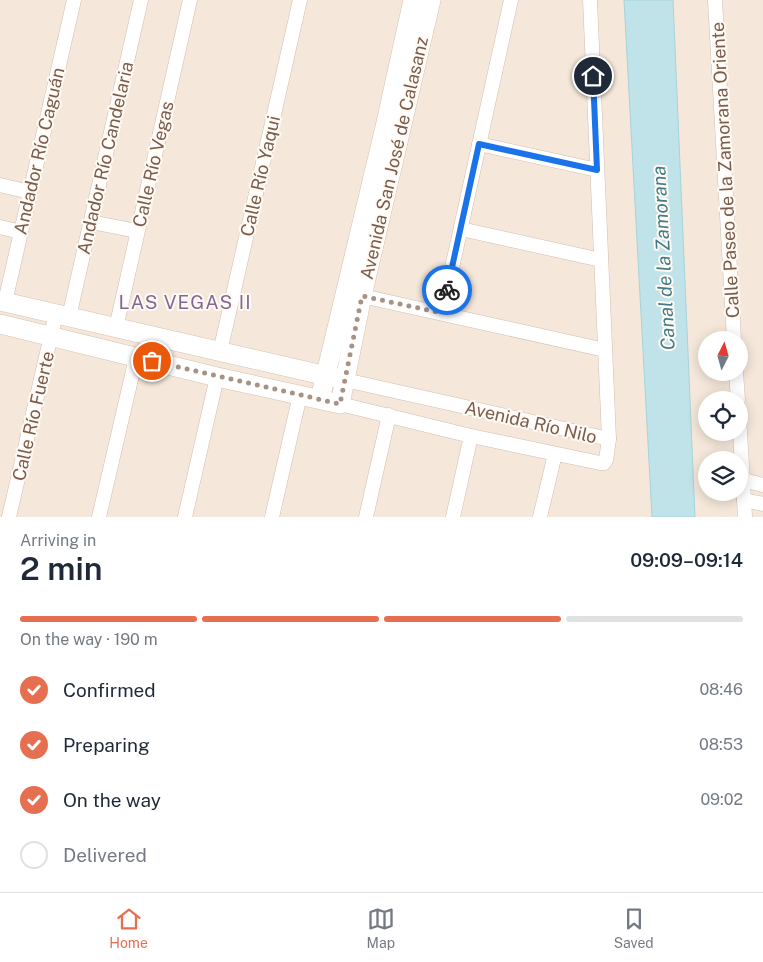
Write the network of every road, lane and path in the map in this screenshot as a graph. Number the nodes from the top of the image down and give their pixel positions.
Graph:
1 (74, 0) edge
2 (141, 0) edge
3 (190, 0) edge
4 (300, 0) edge
5 (413, 0) edge
6 (430, 0) edge
7 (511, 0) edge
8 (590, 0) edge
9 (715, 0) edge
10 (479, 144) junction
11 (597, 170) junction
12 (0, 185) edge
13 (30, 192) junction
14 (91, 222) junction
15 (0, 227) edge
16 (461, 229) junction
17 (137, 231) junction
18 (21, 232) junction
19 (601, 260) junction
20 (362, 296) junction
21 (2, 302) edge
22 (442, 313) junction
23 (62, 316) junction
24 (0, 324) edge
25 (116, 328) junction
26 (733, 331) edge
27 (51, 337) junction
28 (605, 350) junction
29 (220, 352) junction
30 (136, 358) junction
31 (324, 376) junction
32 (217, 377) junction
33 (345, 380) junction
34 (300, 395) junction
35 (320, 399) junction
36 (340, 404) junction
37 (389, 416) junction
38 (471, 436) junction
39 (609, 439) junction
40 (555, 454) junction
41 (748, 481) edge
42 (763, 485) edge
43 (744, 501) edge
44 (748, 501) edge
45 (763, 504) edge
46 (9, 517) edge
47 (99, 517) edge
48 (186, 517) edge
49 (272, 517) edge
50 (366, 517) edge
51 (453, 517) edge
52 (540, 517) edge
53 (745, 517) edge

1 - 13 street, Andador Río Caguán
2 - 14 street, Andador Río Candelaria
3 - 17 street, Calle Río Vegas
4 - 29 street, Calle Río Yaqui
5 - 31 street, Avenida San José de Calasanz
6 - 20 street, Avenida San José de Calasanz
7 - 10 street
8 - 11 street
9 - 26 street, Calle Paseo de la Zamorana Oriente
10 - 11 street
10 - 16 street
11 - 19 street
12 - 13 street
13 - 18 street, Andador Río Caguán
14 - 17 street
14 - 23 street, Andador Río Candelaria
15 - 18 street
16 - 19 street
16 - 22 street
17 - 25 street, Calle Río Vegas
18 - 21 street, Andador Río Caguán
19 - 28 street
20 - 22 street
20 - 33 street, Avenida San José de Calasanz
21 - 23 street, Avenida Río Nilo
22 - 28 street
23 - 25 street, Avenida Río Nilo
23 - 27 street, Calle Río Fuerte
24 - 27 street, Avenida Río Nilo
25 - 29 street, Avenida Río Nilo
27 - 30 street, Avenida Río Nilo
27 - 46 street, Calle Río Fuerte
28 - 39 street
29 - 31 street, Avenida Río Nilo
30 - 32 street, Avenida Río Nilo
30 - 47 street
31 - 33 street, Avenida Río Nilo
31 - 35 street, Avenida San José de Calasanz
32 - 34 street, Avenida Río Nilo
32 - 48 street
33 - 36 street, Avenida San José de Calasanz
33 - 39 street, Avenida Río Nilo
34 - 35 street, Avenida Río Nilo
34 - 49 street
35 - 36 street, Avenida Río Nilo
36 - 37 street, Avenida Río Nilo
37 - 38 street, Avenida Río Nilo
37 - 50 street
38 - 40 street, Avenida Río Nilo
38 - 51 street
39 - 40 street, Avenida Río Nilo
40 - 52 street
41 - 42 street
43 - 53 street
44 - 45 street

